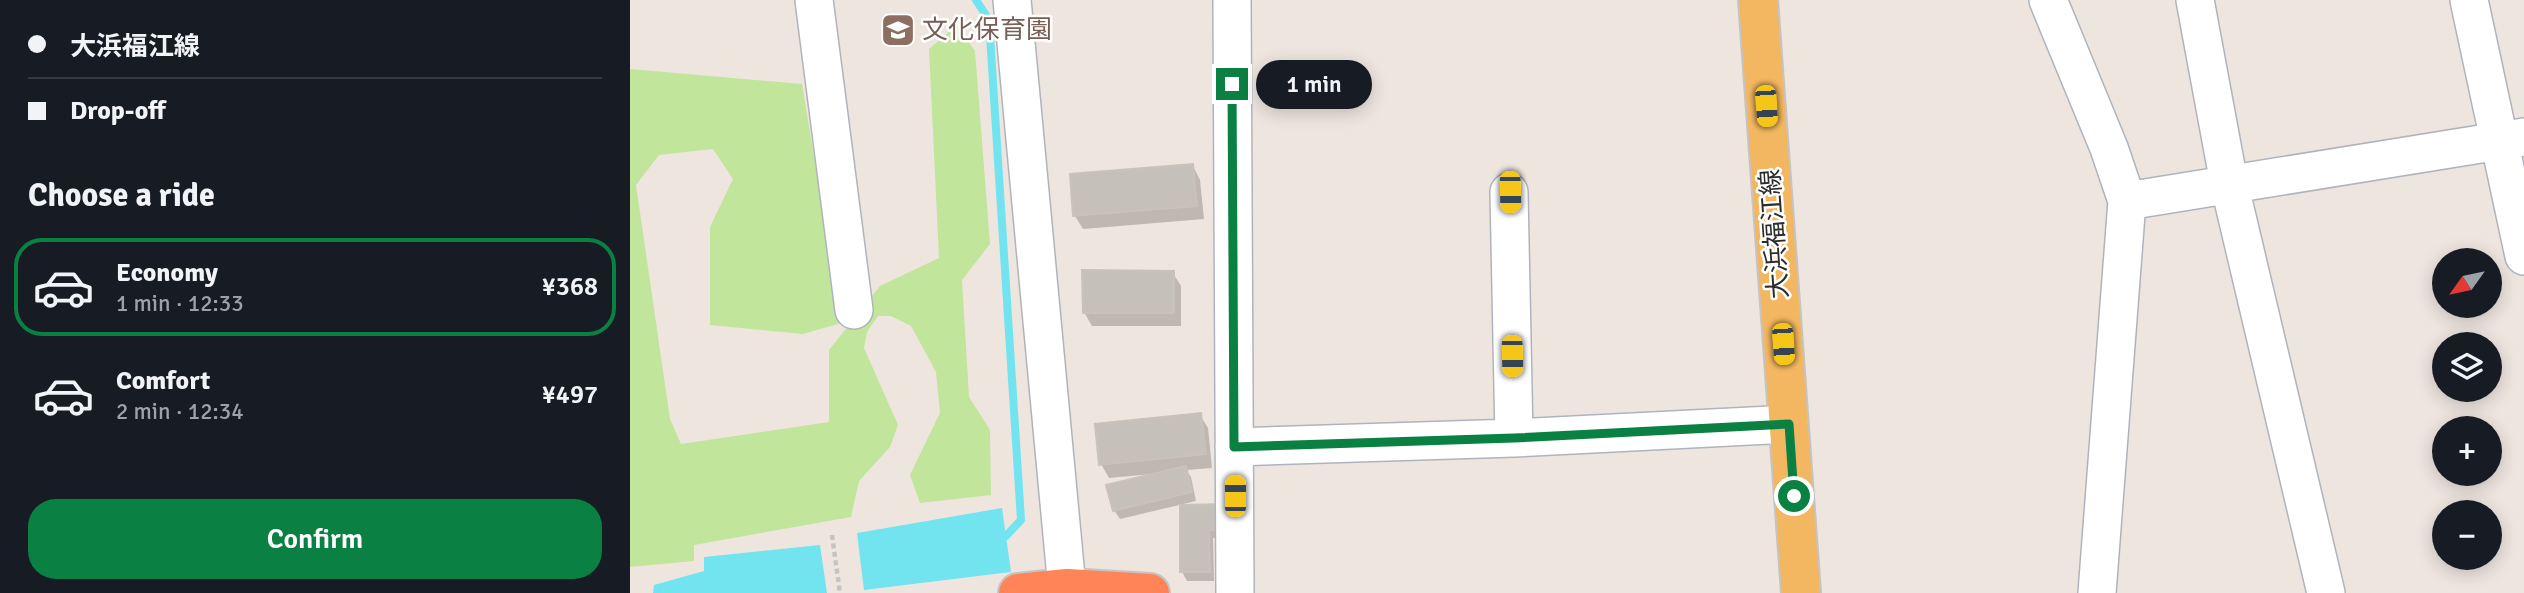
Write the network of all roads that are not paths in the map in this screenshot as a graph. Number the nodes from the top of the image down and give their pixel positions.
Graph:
1 (814, 0) edge
2 (1012, 0) edge
3 (1232, 0) edge
4 (1758, 0) edge
5 (2048, 0) edge
6 (2195, 0) edge
7 (2469, 0) edge
8 (2511, 139) edge
9 (2229, 183) junction
10 (1510, 192) dead end
11 (2127, 201) junction
12 (2524, 256) edge
13 (854, 310) dead end
14 (1789, 424) junction
15 (1514, 438) junction
16 (1234, 447) junction
17 (1040, 591) edge
18 (1150, 593) edge
19 (1235, 593) edge
20 (1801, 593) edge
21 (2097, 593) edge
22 (2326, 593) edge

1 - 13 street
2 - 17 street
3 - 16 street
4 - 14 main road, 大浜福江線
5 - 11 street
6 - 9 street
7 - 8 street
8 - 9 street
8 - 12 street
9 - 11 street
9 - 22 street
10 - 15 street
11 - 21 street
14 - 15 street
14 - 20 main road, 大浜福江線
15 - 16 street
16 - 19 street
17 - 18 highway

